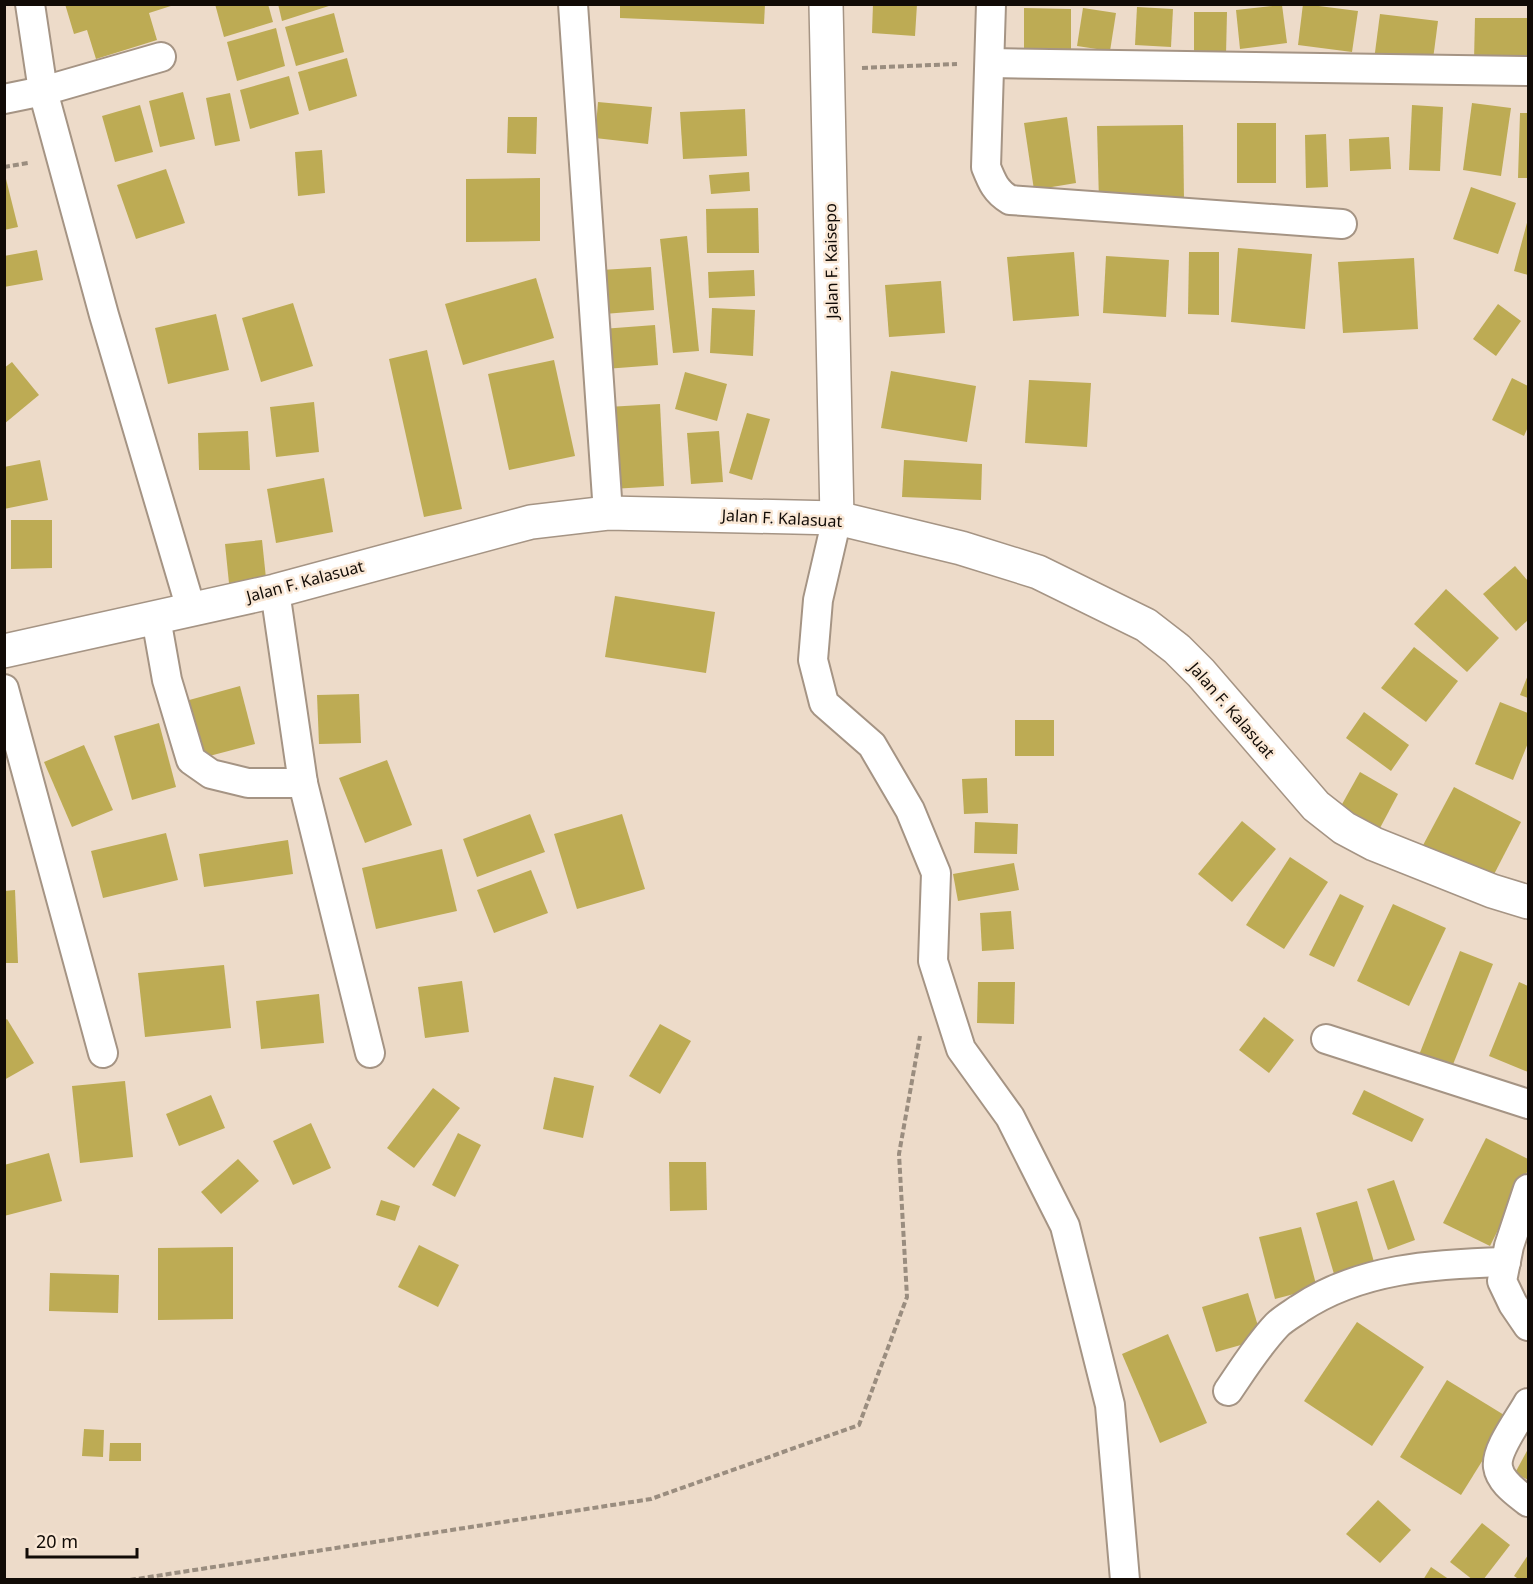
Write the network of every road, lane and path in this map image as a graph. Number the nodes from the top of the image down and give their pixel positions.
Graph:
1 (30, 4) edge
2 (573, 4) edge
3 (826, 4) edge
4 (991, 4) edge
5 (161, 57) dead end
6 (990, 63) junction
7 (826, 69) junction
8 (1528, 71) edge
9 (43, 91) junction
10 (4, 99) edge
11 (1342, 224) dead end
12 (608, 513) junction
13 (837, 518) junction
14 (274, 591) junction
15 (191, 609) junction
16 (156, 618) junction
17 (4, 651) edge
18 (4, 689) edge
19 (303, 783) junction
20 (1528, 902) edge
21 (921, 1029) dead end
22 (1326, 1039) dead end
23 (103, 1053) dead end
24 (370, 1053) dead end
25 (1528, 1104) edge
26 (1528, 1189) edge
27 (1506, 1262) junction
28 (1528, 1326) edge
29 (1228, 1391) dead end
30 (1528, 1403) edge
31 (1528, 1502) edge
32 (130, 1580) edge
33 (1125, 1580) edge

1 - 9 street
2 - 12 street
3 - 7 street, Jalan F. Kaisepo
4 - 6 street
5 - 9 street
6 - 7 path
6 - 8 street
6 - 11 street
7 - 13 street, Jalan F. Kaisepo
9 - 10 street
9 - 15 street
12 - 13 street, Jalan F. Kalasuat
12 - 14 street, Jalan F. Kalasuat
13 - 20 street, Jalan F. Kalasuat
13 - 33 street
14 - 15 street, Jalan F. Kalasuat
14 - 19 street
15 - 16 street, Jalan F. Kalasuat
16 - 17 street, Jalan F. Kalasuat
16 - 19 street
18 - 23 street
19 - 24 street
21 - 32 path
22 - 25 street
26 - 27 street
27 - 28 street
27 - 29 street
30 - 31 street

